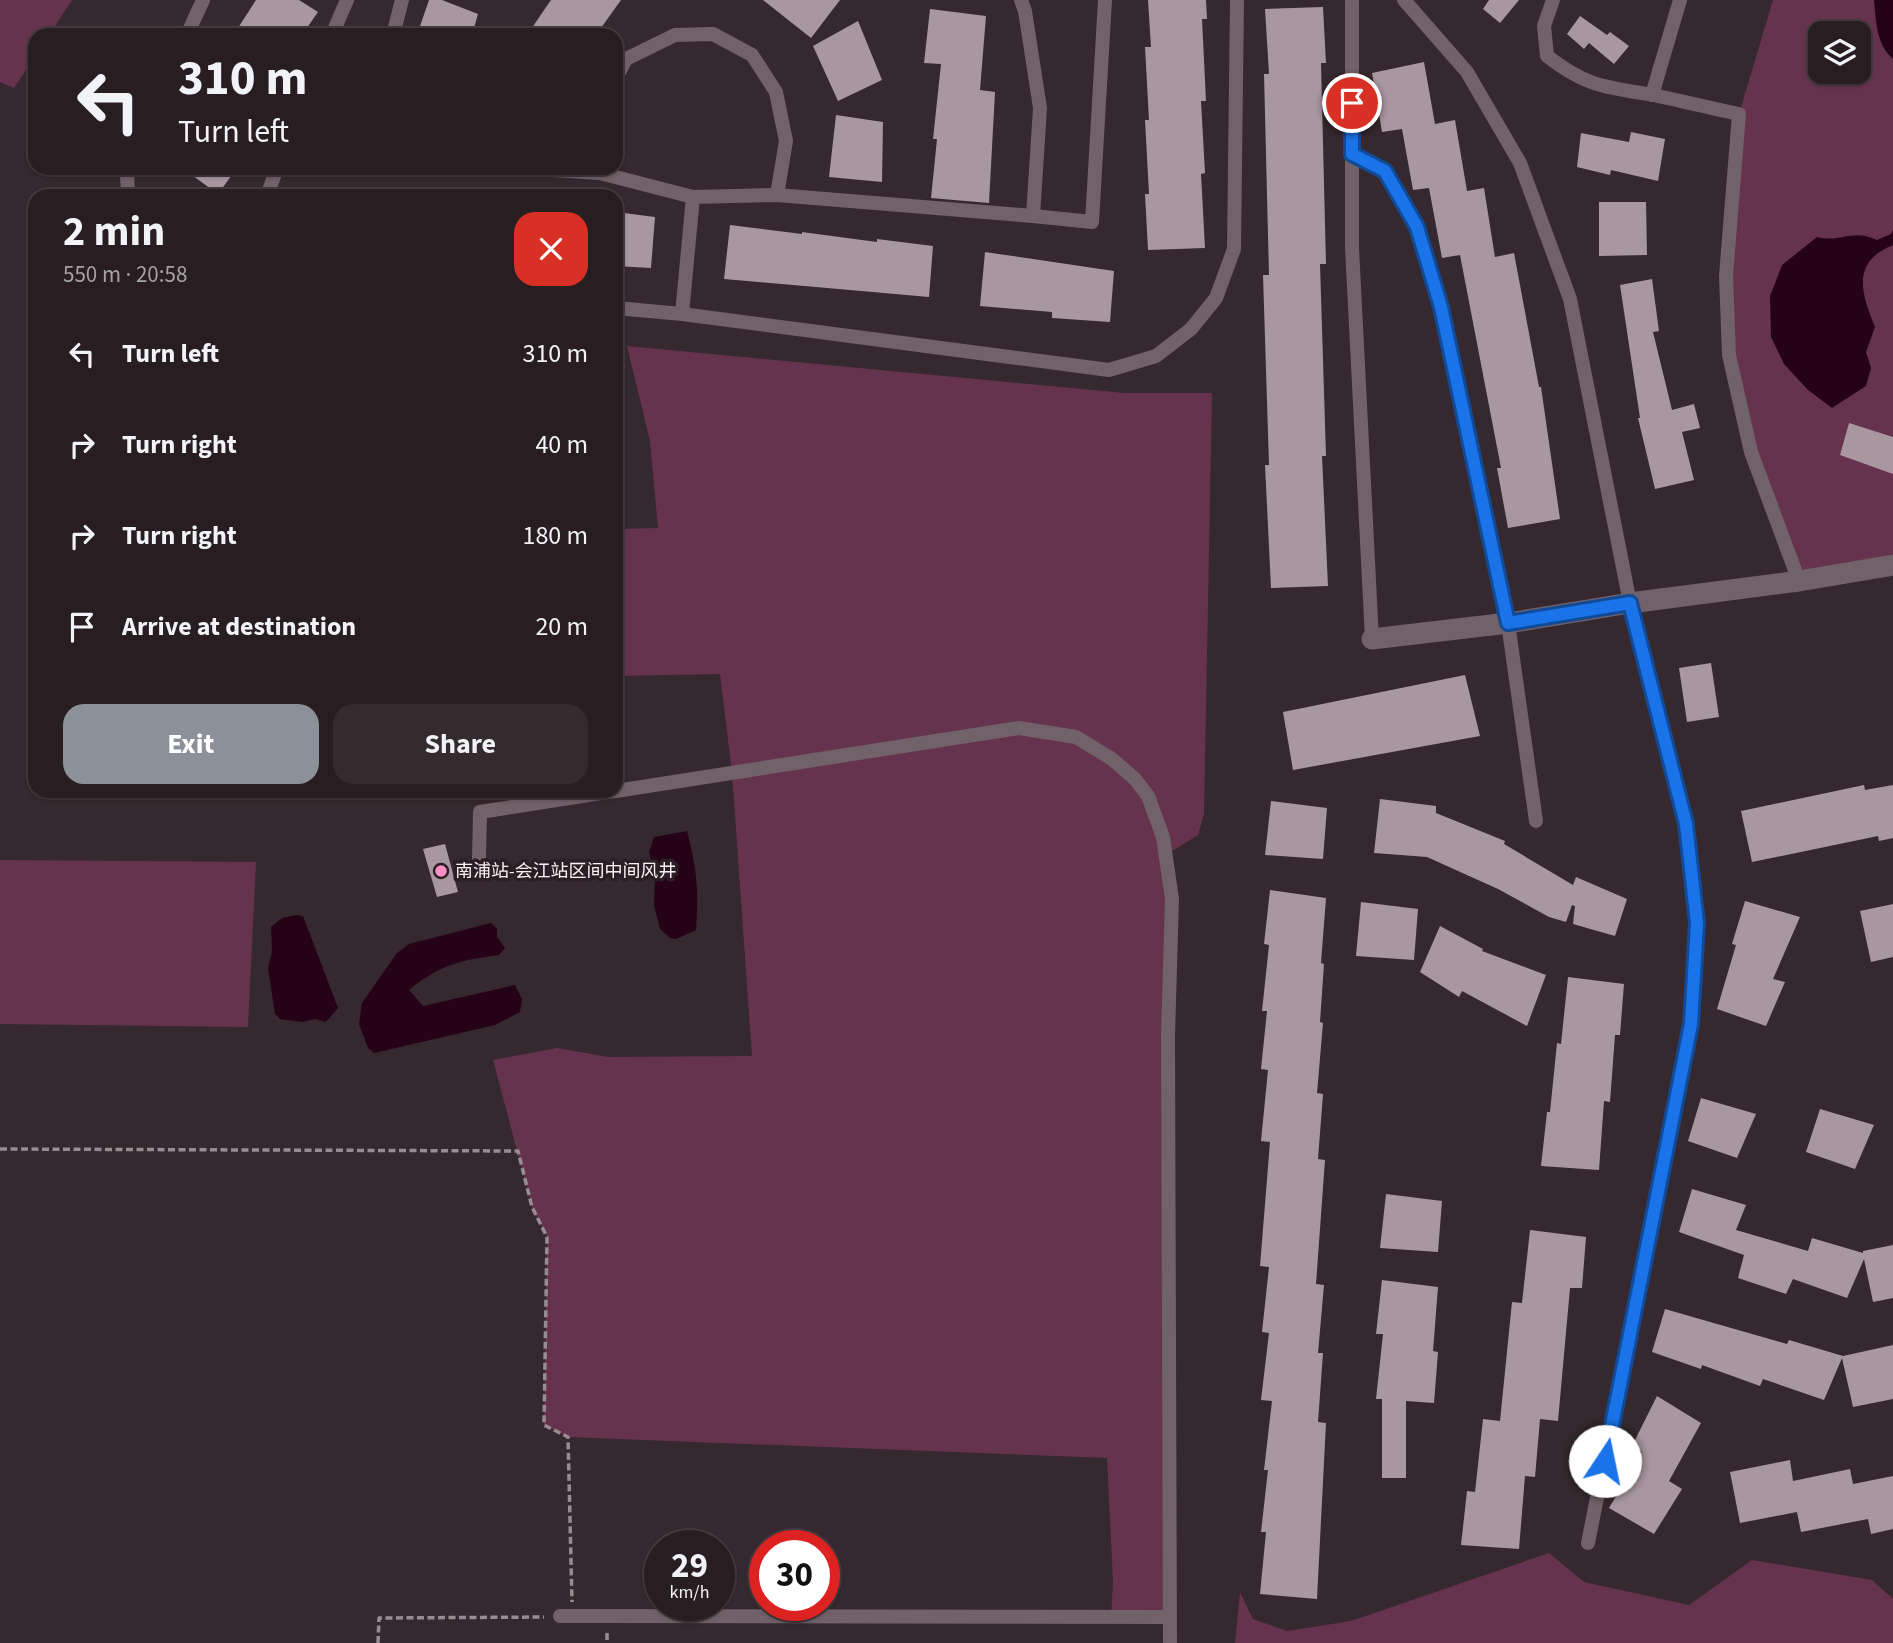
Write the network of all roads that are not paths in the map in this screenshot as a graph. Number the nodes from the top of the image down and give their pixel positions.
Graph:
1 (203, 0) edge
2 (347, 0) edge
3 (402, 0) edge
4 (1021, 0) edge
5 (1105, 0) edge
6 (1237, 0) edge
7 (1404, 0) edge
8 (1553, 0) edge
9 (1680, 0) edge
10 (1352, 2) dead end
11 (190, 28) edge
12 (335, 28) edge
13 (395, 28) edge
14 (623, 65) edge
15 (1652, 95) junction
16 (1352, 154) junction
17 (614, 175) edge
18 (777, 195) junction
19 (693, 197) junction
20 (1033, 216) junction
21 (623, 308) edge
22 (682, 314) junction
23 (1893, 565) edge
24 (1800, 581) junction
25 (1630, 603) junction
26 (1508, 623) junction
27 (1372, 639) joint
28 (623, 790) edge
29 (570, 798) edge
30 (1536, 821) dead end
31 (479, 859) dead end
32 (1588, 1543) dead end
33 (566, 1616) road end
34 (1170, 1617) junction
35 (1170, 1643) edge

1 - 11 street
2 - 12 street
3 - 13 street
4 - 20 street
5 - 20 street
6 - 22 street
7 - 25 street
8 - 15 street
9 - 15 street
10 - 16 street
14 - 18 street
15 - 24 street
16 - 26 street
16 - 27 street
17 - 19 street
18 - 19 street
18 - 20 street
19 - 22 street
21 - 22 street
23 - 24 street
24 - 25 street
25 - 26 street
25 - 32 street
26 - 27 street
26 - 30 street
28 - 34 street
29 - 31 street
33 - 34 street
34 - 35 street

